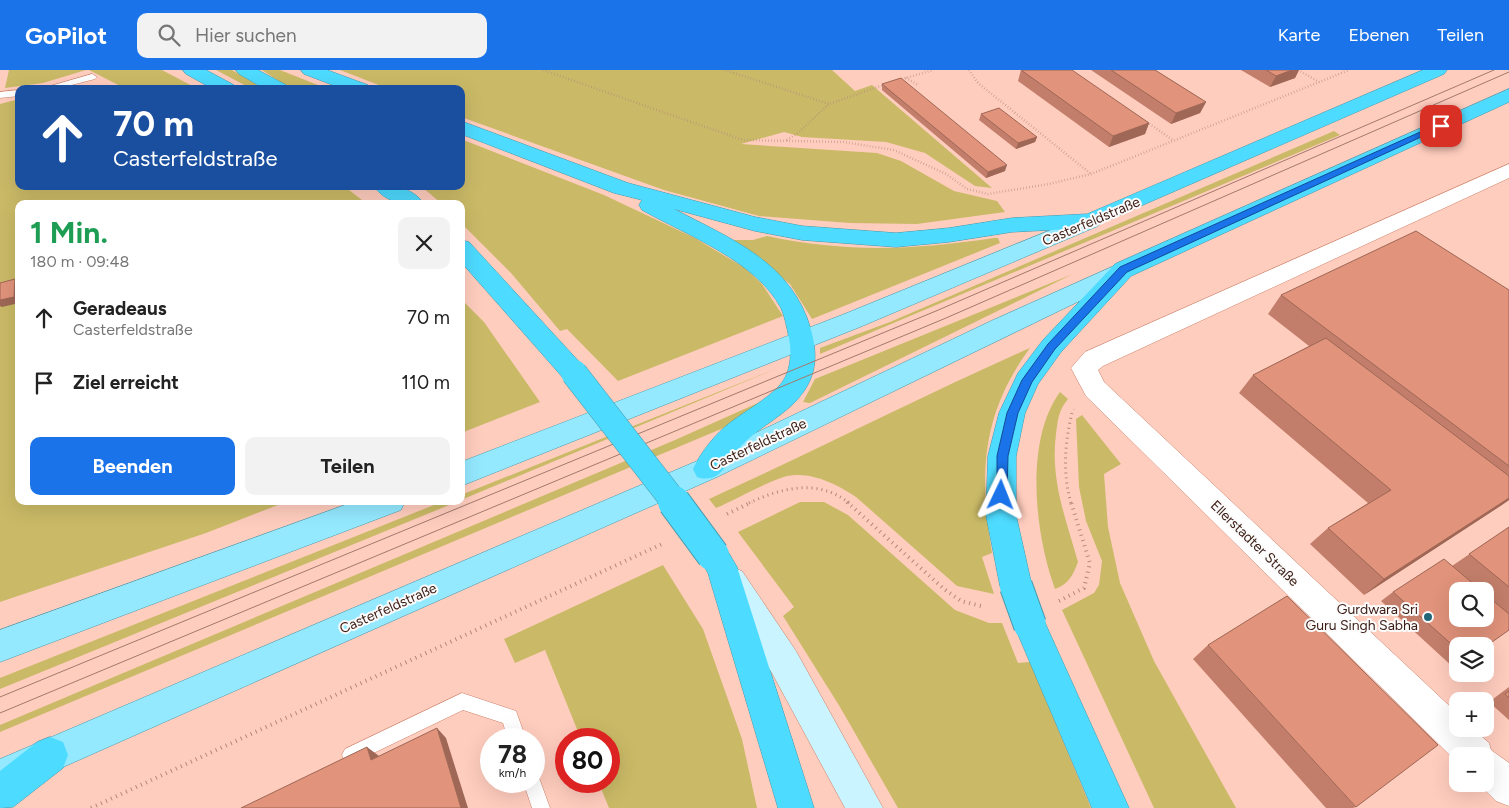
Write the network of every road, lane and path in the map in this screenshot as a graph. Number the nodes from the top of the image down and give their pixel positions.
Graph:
1 (192, 70) edge
2 (245, 70) edge
3 (310, 70) edge
4 (543, 70) edge
5 (725, 70) edge
6 (933, 70) edge
7 (969, 70) edge
8 (1298, 70) edge
9 (1349, 70) edge
10 (1438, 70) edge
11 (92, 77) dead end
12 (906, 78) junction
13 (898, 81) edge
14 (1320, 82) junction
15 (890, 83) edge
16 (60, 85) edge
17 (220, 85) edge
18 (272, 85) edge
19 (350, 85) edge
20 (918, 85) dead end
21 (15, 93) edge
22 (0, 95) edge
23 (1509, 95) edge
24 (829, 104) junction
25 (1143, 119) edge
26 (465, 129) edge
27 (786, 140) junction
28 (1174, 142) junction
29 (1509, 170) edge
30 (1091, 174) junction
31 (621, 188) junction
32 (390, 190) edge
33 (404, 190) edge
34 (407, 200) edge
35 (413, 200) edge
36 (1090, 221) junction
37 (465, 251) edge
38 (1123, 270) junction
39 (802, 340) junction
40 (1084, 368) junction
41 (707, 469) junction
42 (465, 472) edge
43 (380, 505) edge
44 (721, 517) dead end
45 (667, 542) dead end
46 (718, 561) junction
47 (988, 607) dead end
48 (1041, 613) junction
49 (0, 646) edge
50 (514, 728) edge
51 (1467, 747) edge
52 (50, 755) junction
53 (339, 761) edge
54 (1494, 774) edge
55 (0, 777) edge
56 (1509, 788) edge
57 (536, 793) edge
58 (0, 794) edge
59 (90, 808) edge
60 (541, 808) edge
61 (796, 808) edge
62 (865, 808) edge
63 (1111, 808) edge

1 - 17 highway
2 - 18 highway
3 - 19 highway
4 - 27 path
5 - 24 path
6 - 12 path
7 - 30 path
8 - 14 path
9 - 14 path
10 - 36 highway, Casterfeldstraße
11 - 16 lane
12 - 13 path
12 - 20 path
14 - 28 path
15 - 24 path
21 - 22 lane
23 - 38 highway, Casterfeldstraße
24 - 27 path
25 - 28 path
26 - 31 highway
27 - 30 path
28 - 30 path
29 - 40 street
31 - 36 highway
31 - 39 highway
32 - 34 highway
33 - 35 highway
36 - 39 main road, Casterfeldstraße
37 - 46 highway, bridge
38 - 41 main road, Casterfeldstraße
38 - 48 highway, bridge
39 - 41 highway
39 - 42 main road, Casterfeldstraße
40 - 48 path
40 - 51 street, Ellerstadter Straße
41 - 52 main road, Casterfeldstraße
43 - 49 main road
44 - 47 path
45 - 59 path
46 - 61 highway
46 - 62 street
48 - 63 highway
50 - 53 lane
52 - 55 main road, Casterfeldstraße
52 - 58 highway
54 - 56 street
57 - 60 lane

